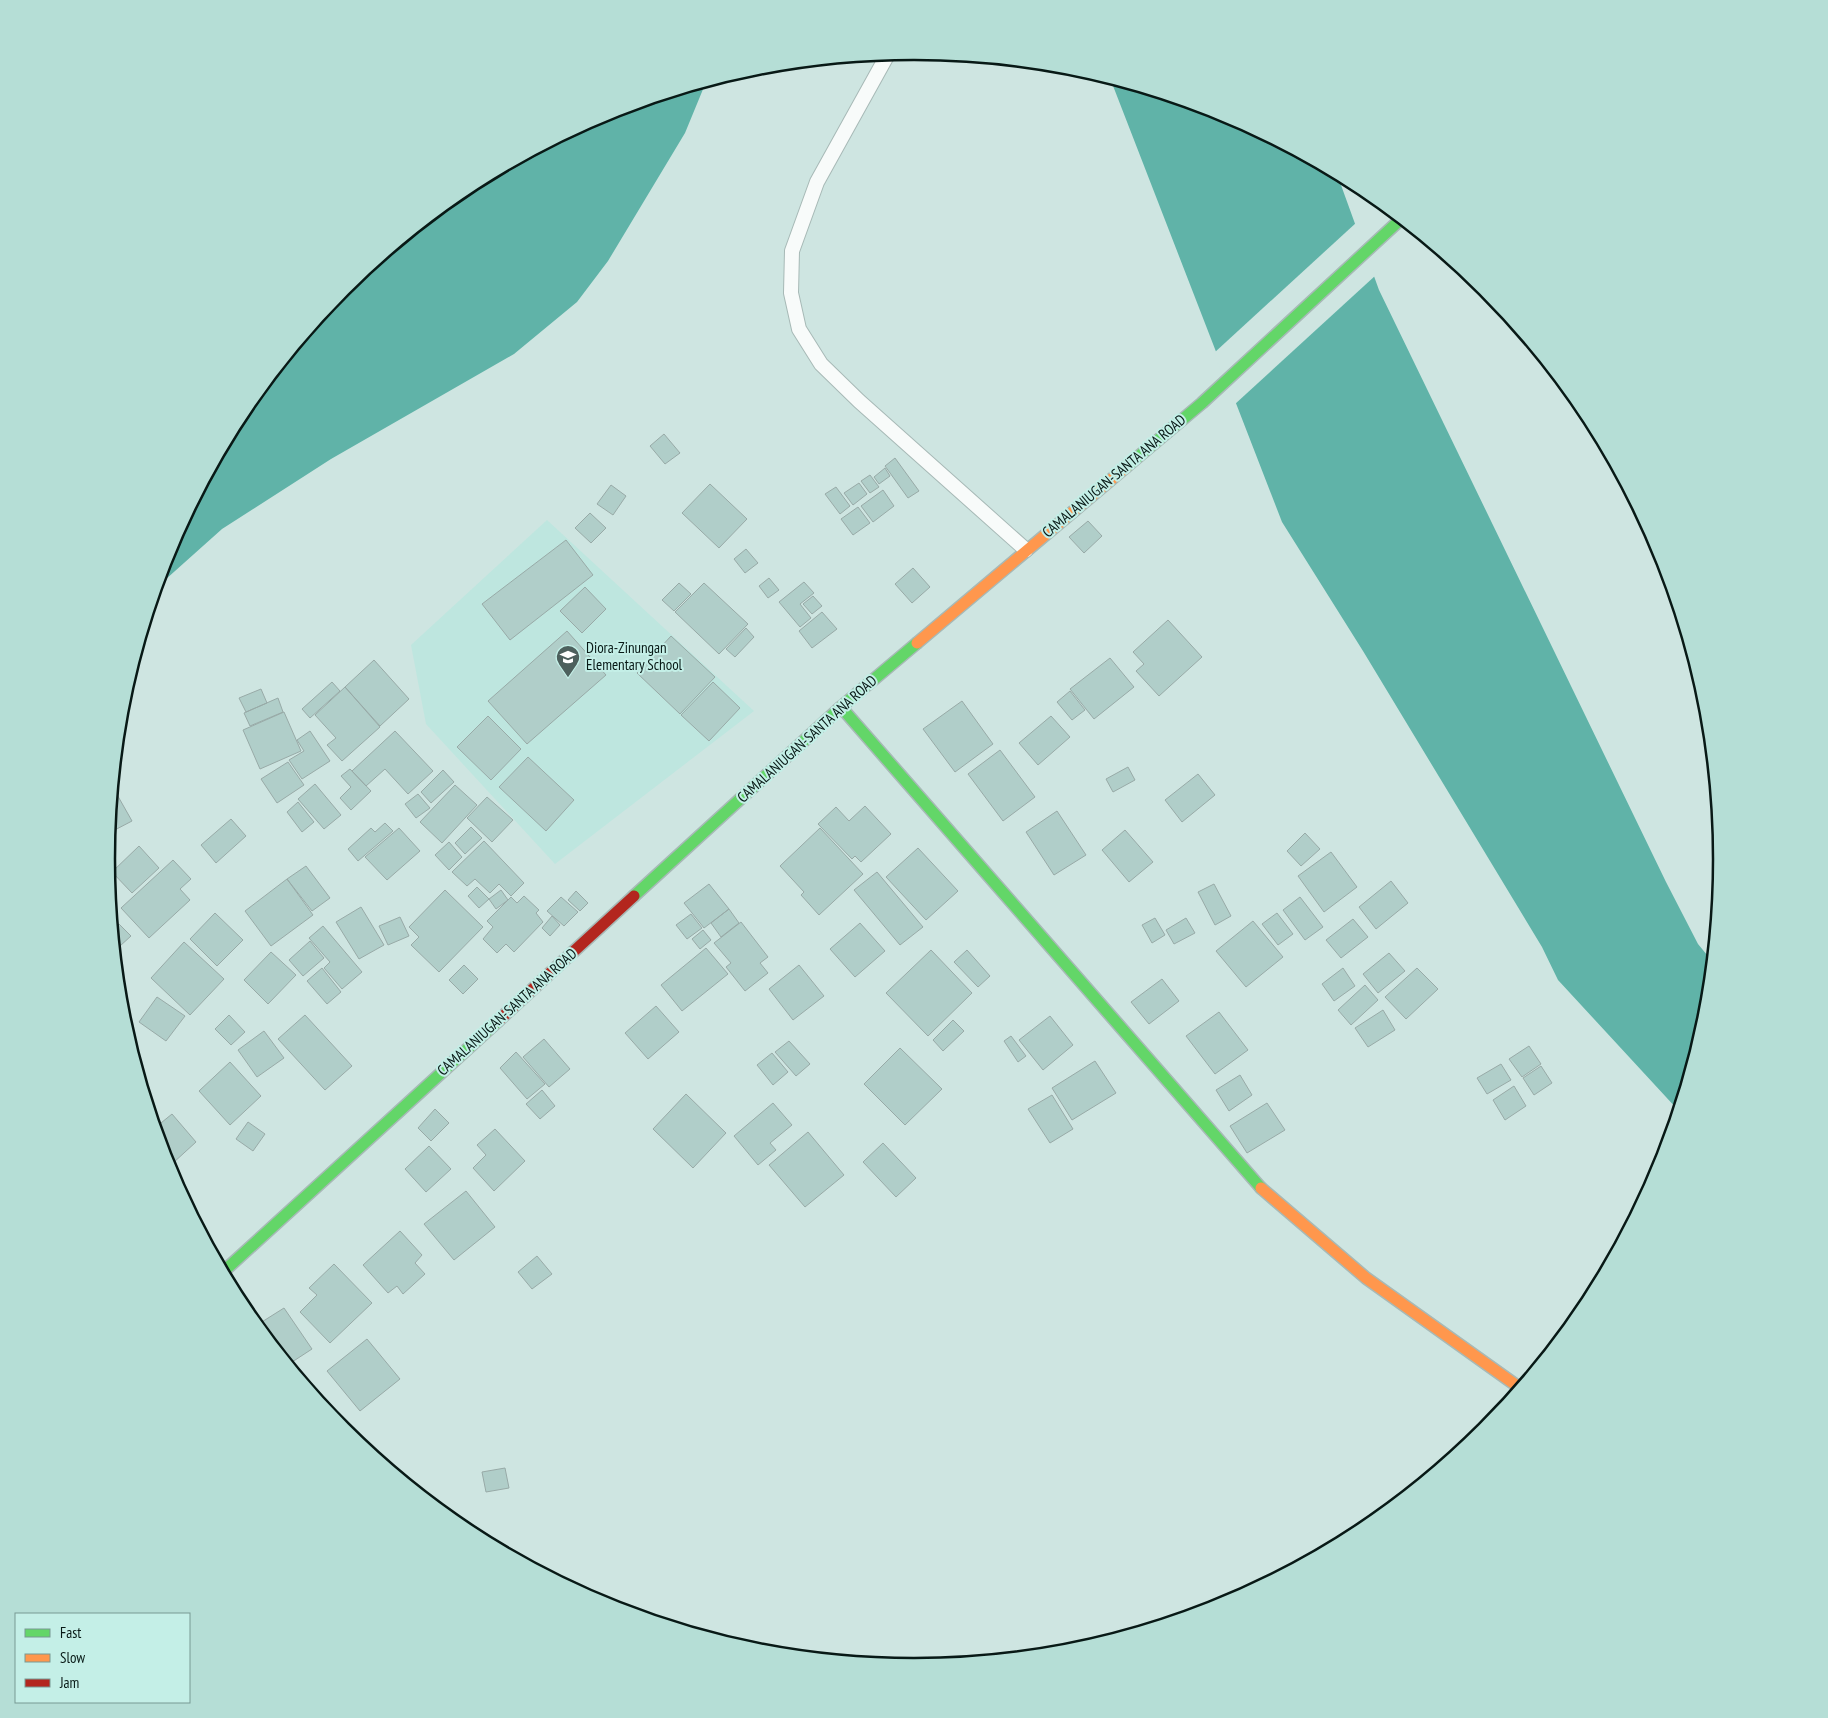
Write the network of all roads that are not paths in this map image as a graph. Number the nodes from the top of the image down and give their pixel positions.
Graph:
1 (884, 61) edge
2 (1397, 223) edge
3 (1026, 550) junction
4 (841, 707) junction
5 (228, 1268) edge
6 (1516, 1385) edge

1 - 3 lane
2 - 3 main road, CAMALANIUGAN-SANTA ANA ROAD
3 - 4 main road, CAMALANIUGAN-SANTA ANA ROAD
4 - 5 main road, CAMALANIUGAN-SANTA ANA ROAD
4 - 6 main road

